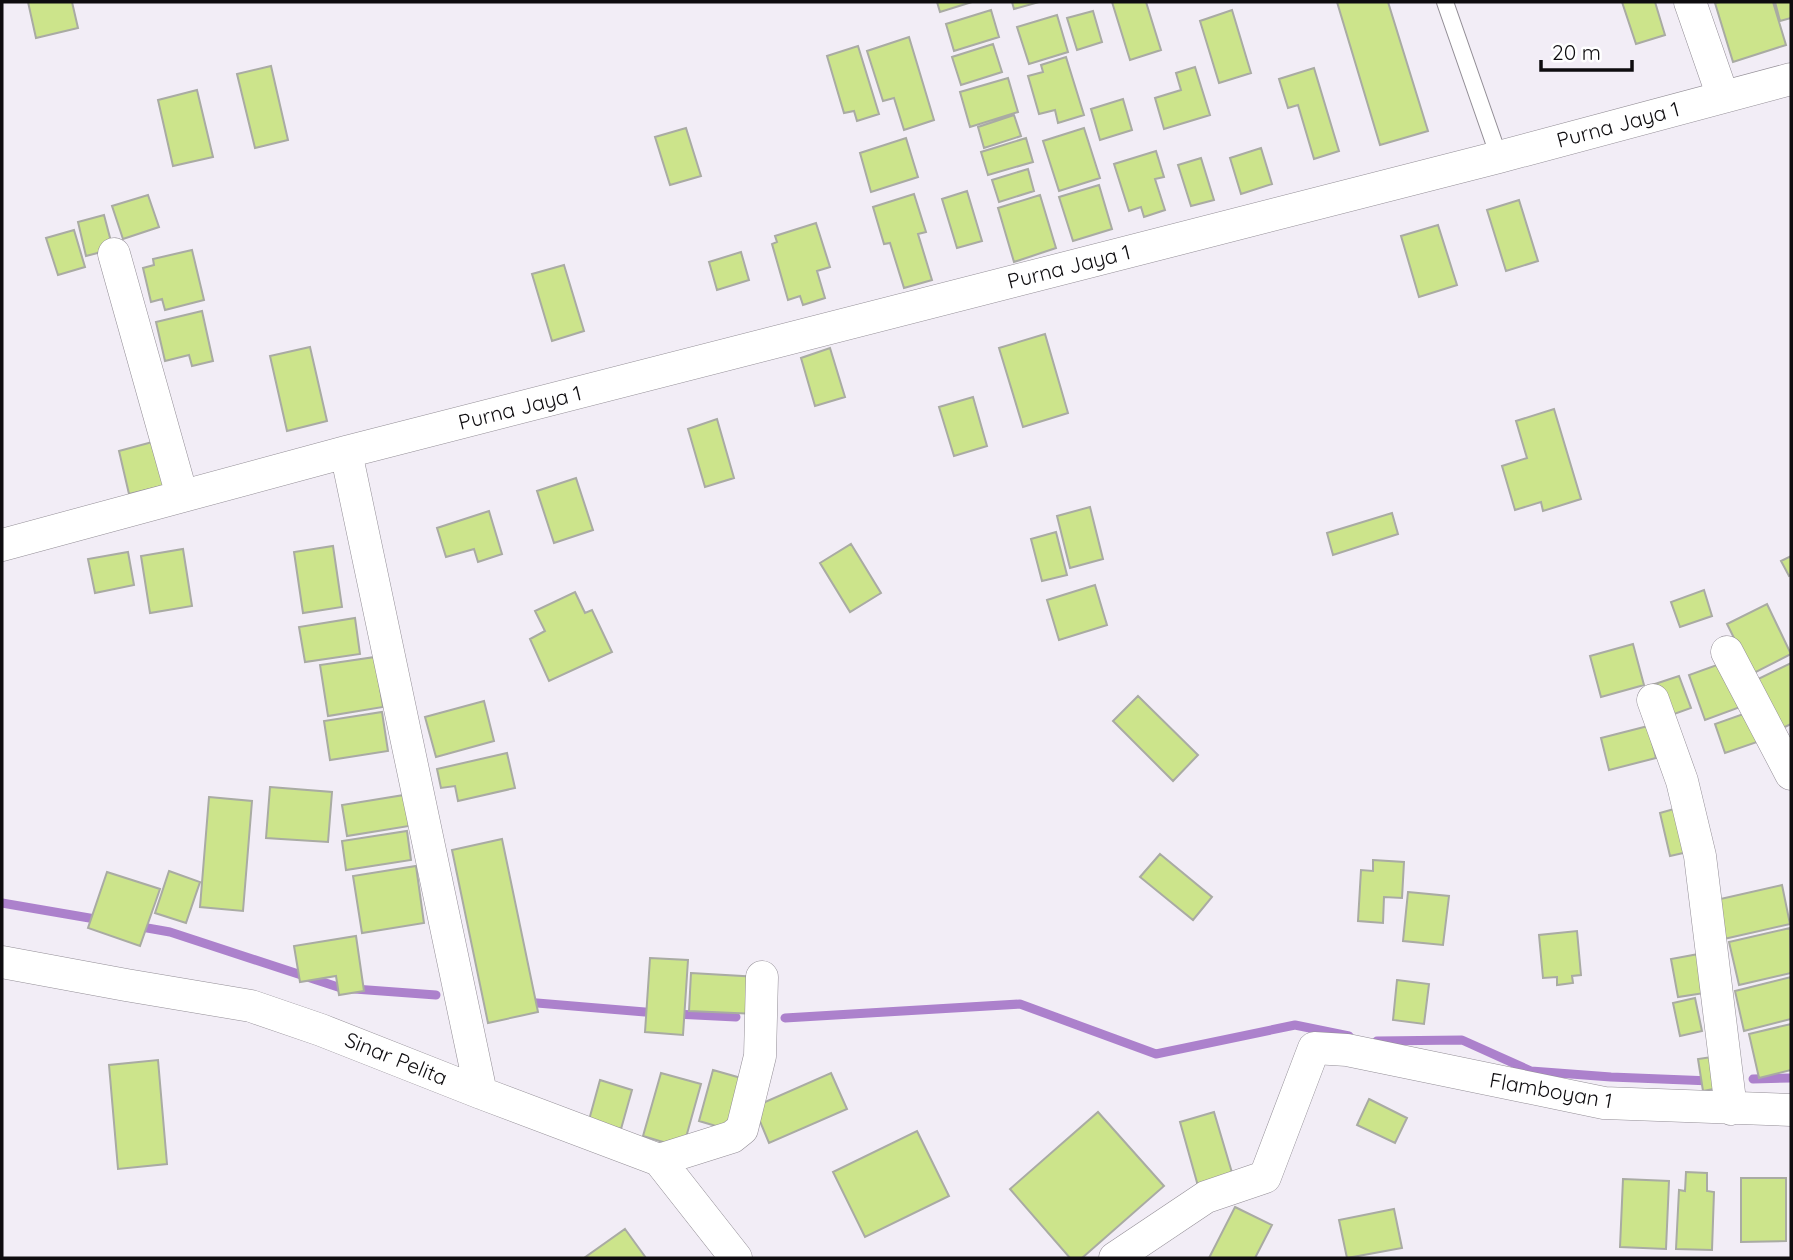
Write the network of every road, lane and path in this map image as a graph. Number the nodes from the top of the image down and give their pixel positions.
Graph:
1 (1445, 2) edge
2 (1690, 2) edge
3 (1791, 79) edge
4 (1723, 97) junction
5 (1499, 157) junction
6 (114, 254) dead end
7 (346, 452) junction
8 (182, 496) junction
9 (2, 545) edge
10 (1727, 652) dead end
11 (1653, 700) dead end
12 (1791, 774) edge
13 (2, 962) edge
14 (762, 977) dead end
15 (481, 1093) junction
16 (1731, 1109) junction
17 (1791, 1110) edge
18 (659, 1160) junction
19 (736, 1258) edge
20 (1115, 1258) edge

1 - 5 lane
2 - 4 street
3 - 4 street, Purna Jaya 1
4 - 5 street, Purna Jaya 1
5 - 7 street, Purna Jaya 1
6 - 8 street
7 - 8 street, Purna Jaya 1
7 - 15 street
8 - 9 street, Purna Jaya 1
10 - 12 street
11 - 16 street
13 - 15 street, Sinar Pelita
14 - 18 street
15 - 18 street, Sinar Pelita
16 - 17 street, Flamboyan 1
16 - 20 street, Flamboyan 1
18 - 19 street

